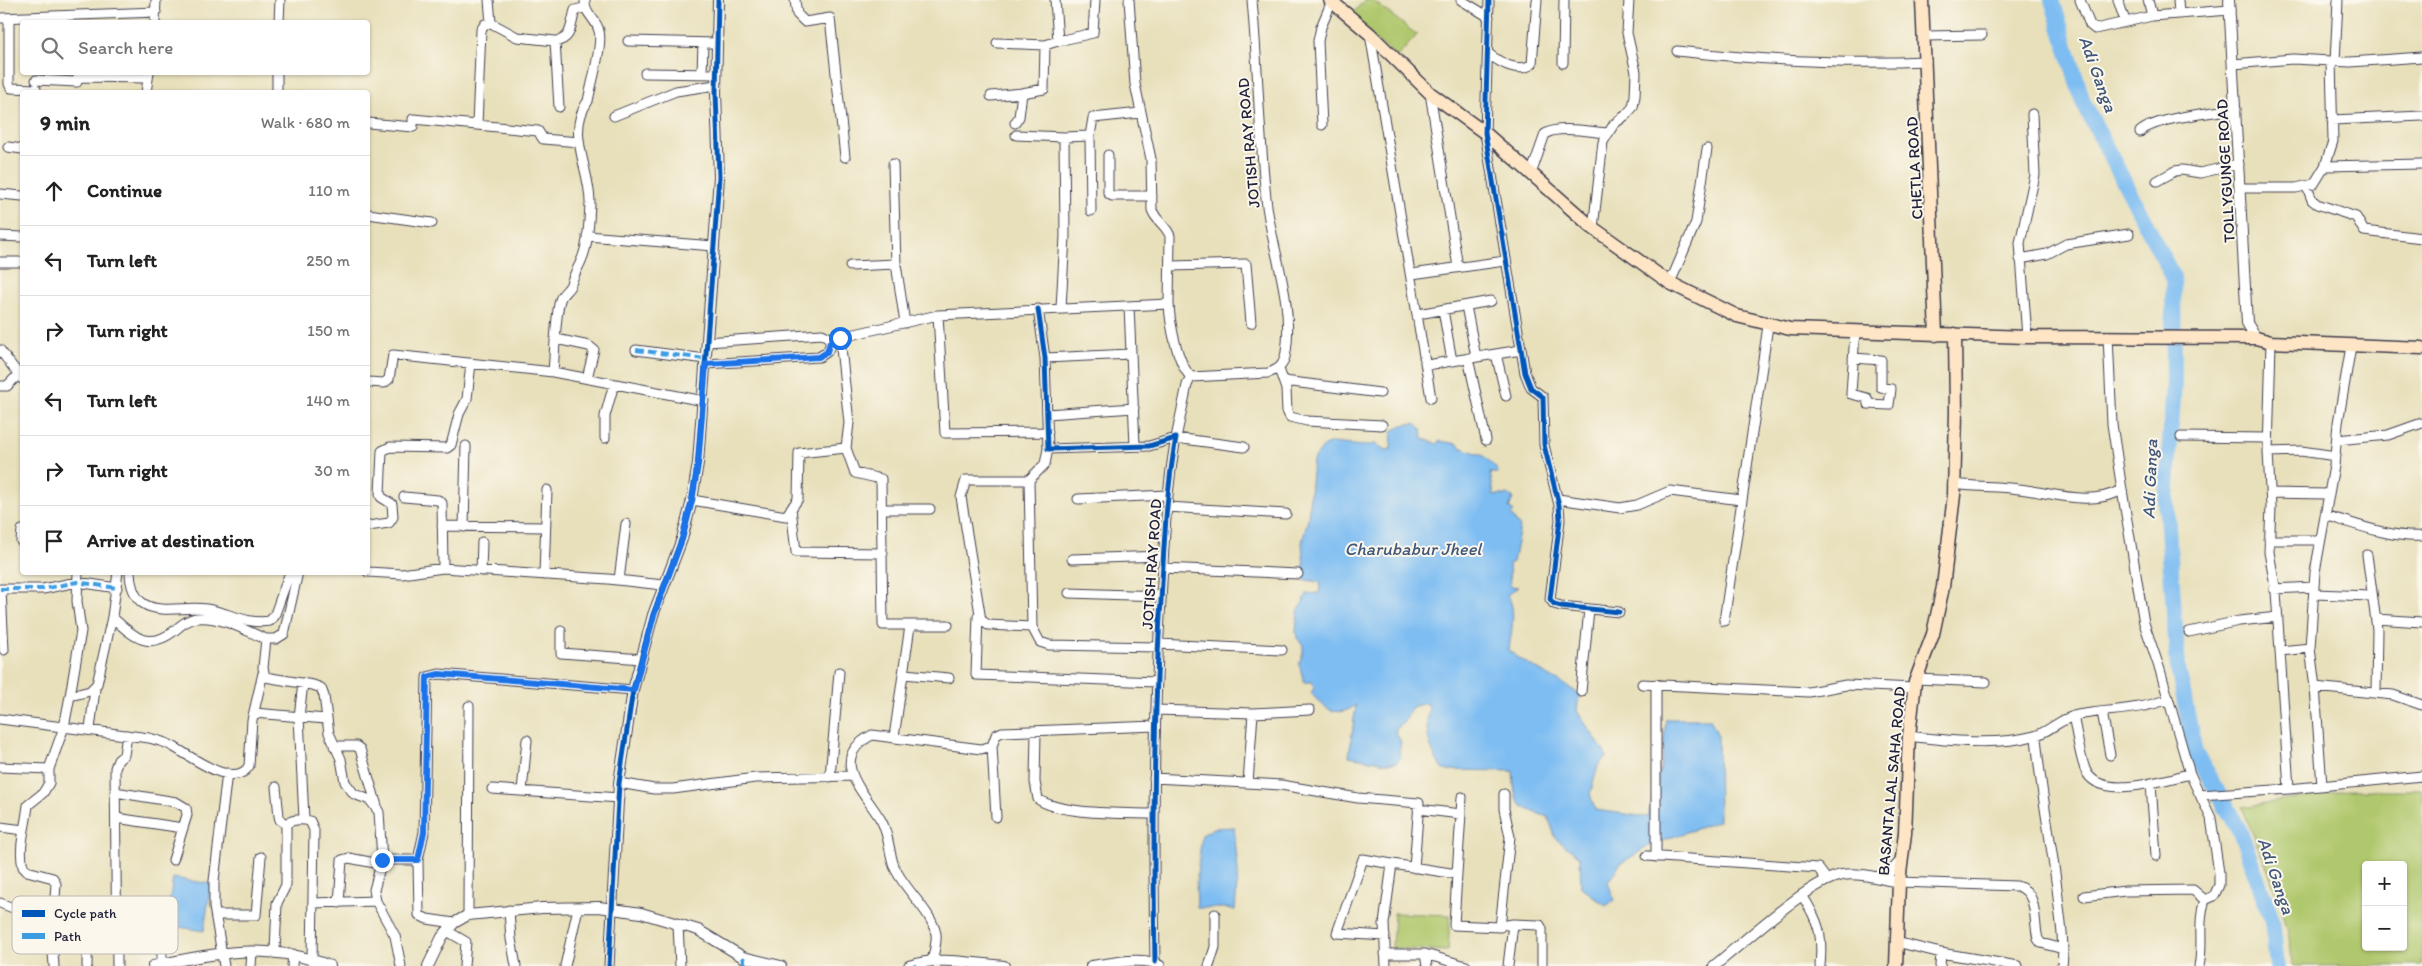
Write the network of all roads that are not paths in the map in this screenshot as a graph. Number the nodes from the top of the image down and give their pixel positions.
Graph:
1 (156, 0) edge
2 (280, 0) edge
3 (489, 0) edge
4 (718, 0) edge
5 (795, 0) edge
6 (1055, 0) edge
7 (1095, 0) edge
8 (1129, 0) edge
9 (1252, 0) edge
10 (1460, 0) edge
11 (1489, 0) edge
12 (1537, 0) edge
13 (1564, 0) edge
14 (1629, 0) edge
15 (1922, 0) edge
16 (2080, 0) edge
17 (2118, 0) edge
18 (2148, 0) edge
19 (2178, 0) edge
20 (2338, 0) edge
21 (1331, 1) edge
22 (584, 4) edge
23 (2230, 5) edge
24 (156, 12) junction
25 (2179, 13) junction
26 (2152, 16) junction
27 (1489, 17) junction
28 (5, 18) edge
29 (37, 19) edge
30 (155, 20) edge
31 (280, 20) edge
32 (2126, 20) junction
33 (491, 22) junction
34 (1370, 34) junction
35 (1982, 35) dead end
36 (1925, 36) junction
37 (556, 41) junction
38 (628, 41) dead end
39 (1058, 41) junction
40 (703, 43) junction
41 (717, 43) junction
42 (997, 43) dead end
43 (1045, 45) junction
44 (1677, 51) dead end
45 (1489, 54) junction
46 (2422, 57) edge
47 (1926, 61) junction
48 (2333, 61) junction
49 (1564, 63) dead end
50 (2233, 64) junction
51 (645, 73) dead end
52 (702, 74) junction
53 (149, 75) edge
54 (278, 75) edge
55 (716, 80) junction
56 (36, 84) edge
57 (146, 90) edge
58 (277, 90) edge
59 (1022, 93) junction
60 (1430, 93) junction
61 (991, 96) dead end
62 (559, 107) dead end
63 (2236, 109) junction
64 (1140, 113) junction
65 (2032, 114) dead end
66 (614, 116) dead end
67 (2422, 116) edge
68 (2332, 120) junction
69 (370, 123) edge
70 (1015, 123) dead end
71 (477, 125) junction
72 (1322, 125) dead end
73 (2140, 132) dead end
74 (1485, 133) junction
75 (1607, 133) junction
76 (1016, 136) dead end
77 (1090, 136) junction
78 (1064, 137) junction
79 (579, 142) junction
80 (8, 147) dead end
81 (20, 149) edge
82 (1707, 149) dead end
83 (1108, 155) dead end
84 (845, 157) dead end
85 (893, 164) dead end
86 (2239, 164) junction
87 (2422, 164) edge
88 (2326, 166) junction
89 (1531, 174) junction
90 (2157, 181) dead end
91 (2307, 187) junction
92 (2240, 188) junction
93 (0, 194) edge
94 (20, 196) edge
95 (1152, 196) junction
96 (1091, 211) dead end
97 (370, 214) edge
98 (432, 223) dead end
99 (1592, 228) junction
100 (2129, 234) dead end
101 (0, 236) edge
102 (587, 236) junction
103 (20, 237) edge
104 (2422, 238) edge
105 (714, 246) junction
106 (2020, 258) junction
107 (1505, 260) junction
108 (0, 262) edge
109 (20, 262) edge
110 (896, 264) junction
111 (850, 266) dead end
112 (1171, 266) junction
113 (1458, 267) junction
114 (1412, 274) junction
115 (1670, 283) junction
116 (1491, 301) dead end
117 (1169, 304) junction
118 (1129, 306) junction
119 (1466, 306) junction
120 (1061, 308) junction
121 (1038, 309) junction
122 (1443, 310) junction
123 (1418, 314) junction
124 (938, 315) junction
125 (905, 323) junction
126 (1251, 323) dead end
127 (1768, 326) junction
128 (1854, 332) junction
129 (1955, 334) junction
130 (1936, 335) junction
131 (2108, 336) junction
132 (2027, 337) junction
133 (840, 338) junction
134 (2256, 338) junction
135 (556, 339) junction
136 (708, 342) junction
137 (830, 342) junction
138 (2271, 342) junction
139 (2351, 346) junction
140 (2422, 348) edge
141 (0, 350) edge
142 (636, 350) dead end
143 (1521, 350) junction
144 (1131, 354) junction
145 (1496, 354) junction
146 (1044, 358) junction
147 (1472, 358) junction
148 (1853, 358) junction
149 (1452, 361) junction
150 (706, 362) junction
151 (472, 363) junction
152 (1427, 365) junction
153 (1279, 369) junction
154 (553, 372) junction
155 (20, 377) edge
156 (1191, 377) junction
157 (587, 378) junction
158 (1284, 381) junction
159 (370, 382) edge
160 (614, 384) junction
161 (0, 386) edge
162 (1380, 393) dead end
163 (1506, 396) dead end
164 (1431, 398) dead end
165 (704, 401) junction
166 (1134, 408) junction
167 (1048, 414) junction
168 (2422, 423) edge
169 (1382, 425) dead end
170 (1048, 432) junction
171 (2181, 437) dead end
172 (605, 438) dead end
173 (1176, 438) junction
174 (2268, 438) junction
175 (1486, 440) dead end
176 (2337, 440) junction
177 (466, 446) dead end
178 (1135, 446) junction
179 (1244, 447) dead end
180 (846, 448) junction
181 (1048, 449) junction
182 (2268, 452) junction
183 (2336, 456) junction
184 (1029, 480) junction
185 (1954, 484) junction
186 (547, 490) dead end
187 (2122, 490) junction
188 (2270, 493) junction
189 (2328, 494) junction
190 (1168, 495) junction
191 (404, 498) dead end
192 (1078, 499) dead end
193 (1558, 499) junction
194 (692, 500) junction
195 (1741, 500) junction
196 (1167, 507) junction
197 (791, 508) junction
198 (882, 509) junction
199 (930, 509) dead end
200 (1286, 514) dead end
201 (2325, 515) junction
202 (626, 524) dead end
203 (370, 526) edge
204 (442, 526) junction
205 (464, 527) junction
206 (545, 527) junction
207 (2422, 536) edge
208 (2269, 540) junction
209 (2320, 540) junction
210 (482, 542) dead end
211 (883, 553) junction
212 (2367, 555) dead end
213 (1163, 556) junction
214 (1072, 559) dead end
215 (443, 568) junction
216 (1162, 568) junction
217 (481, 571) junction
218 (370, 572) edge
219 (1298, 574) dead end
220 (118, 575) edge
221 (130, 575) edge
222 (289, 575) edge
223 (297, 575) edge
224 (544, 575) junction
225 (78, 577) edge
226 (619, 580) junction
227 (663, 585) junction
228 (117, 588) junction
229 (1, 589) edge
230 (2274, 589) junction
231 (2314, 590) junction
232 (1069, 593) dead end
233 (1161, 596) junction
234 (2372, 596) junction
235 (1590, 609) junction
236 (978, 612) junction
237 (1619, 612) dead end
238 (112, 617) junction
239 (2278, 617) junction
240 (2376, 619) junction
241 (1724, 621) dead end
242 (2422, 622) edge
243 (948, 625) dead end
244 (910, 626) junction
245 (1032, 627) junction
246 (561, 630) dead end
247 (2189, 632) dead end
248 (266, 639) junction
249 (1158, 646) junction
250 (2310, 648) junction
251 (4, 650) dead end
252 (1282, 650) dead end
253 (2280, 651) junction
254 (642, 659) junction
255 (839, 672) dead end
256 (263, 673) junction
257 (904, 674) junction
258 (949, 678) dead end
259 (1156, 682) junction
260 (1986, 682) dead end
261 (303, 683) junction
262 (1916, 683) junction
263 (1642, 684) dead end
264 (1656, 684) junction
265 (2315, 687) junction
266 (95, 689) junction
267 (634, 690) junction
268 (1581, 692) dead end
269 (2376, 693) junction
270 (70, 696) junction
271 (2168, 699) junction
272 (2422, 705) edge
273 (469, 706) dead end
274 (1156, 710) junction
275 (1310, 710) dead end
276 (1253, 712) junction
277 (2102, 712) junction
278 (254, 713) junction
279 (2073, 716) junction
280 (298, 717) junction
281 (326, 719) junction
282 (0, 720) edge
283 (1155, 726) junction
284 (64, 727) junction
285 (90, 729) junction
286 (1036, 731) junction
287 (127, 735) junction
288 (1909, 736) junction
289 (2036, 736) junction
290 (894, 738) junction
291 (527, 740) dead end
292 (334, 746) junction
293 (992, 746) junction
294 (2110, 755) dead end
295 (0, 767) edge
296 (49, 769) junction
297 (227, 773) junction
298 (852, 776) junction
299 (2191, 776) junction
300 (2422, 776) edge
301 (830, 777) junction
302 (1154, 778) junction
303 (619, 783) junction
304 (1248, 783) junction
305 (2151, 783) junction
306 (276, 786) dead end
307 (2322, 786) junction
308 (492, 789) dead end
309 (2289, 789) junction
310 (522, 791) junction
311 (115, 792) junction
312 (1504, 794) dead end
313 (2202, 794) junction
314 (1462, 797) dead end
315 (618, 798) junction
316 (377, 806) junction
317 (1418, 809) junction
318 (1152, 814) junction
319 (1461, 814) junction
320 (996, 817) dead end
321 (116, 818) junction
322 (304, 819) junction
323 (286, 824) junction
324 (0, 827) edge
325 (183, 828) junction
326 (24, 830) junction
327 (2156, 856) dead end
328 (261, 857) dead end
329 (173, 860) dead end
330 (418, 860) junction
331 (1902, 860) junction
332 (381, 862) junction
333 (1392, 864) junction
334 (1414, 868) junction
335 (1457, 874) junction
336 (1870, 878) junction
337 (1827, 880) junction
338 (1899, 882) junction
339 (1802, 895) junction
340 (55, 896) edge
341 (116, 896) edge
342 (2084, 896) dead end
343 (2205, 900) junction
344 (376, 902) junction
345 (0, 903) edge
346 (314, 903) junction
347 (339, 903) junction
348 (12, 908) edge
349 (578, 908) junction
350 (612, 909) junction
351 (509, 910) junction
352 (1215, 914) dead end
353 (216, 915) junction
354 (468, 915) junction
355 (678, 924) junction
356 (1513, 924) junction
357 (450, 927) junction
358 (1500, 927) junction
359 (1385, 936) junction
360 (1896, 942) junction
361 (2063, 949) junction
362 (252, 951) junction
363 (275, 951) junction
364 (222, 954) junction
365 (293, 954) junction
366 (1386, 954) junction
367 (1425, 954) junction
368 (1941, 954) junction
369 (307, 961) edge
370 (744, 961) edge
371 (932, 961) junction
372 (968, 964) edge
373 (1158, 964) edge
374 (160, 965) edge
375 (912, 965) edge
376 (224, 966) edge
377 (251, 966) edge
378 (292, 966) edge
379 (330, 966) edge
380 (401, 966) edge
381 (428, 966) edge
382 (464, 966) edge
383 (516, 966) edge
384 (565, 966) edge
385 (610, 966) edge
386 (680, 966) edge
387 (781, 966) edge
388 (1004, 966) edge
389 (1091, 966) edge
390 (1209, 966) edge
391 (1386, 966) edge
392 (1427, 966) edge
393 (1466, 966) edge
394 (1508, 966) edge
395 (1542, 966) edge
396 (1714, 966) edge
397 (1820, 966) edge
398 (1896, 966) edge
399 (1940, 966) edge
400 (2018, 966) edge
401 (2062, 966) edge
402 (2199, 966) edge

1 - 24 street
2 - 31 street
3 - 33 street
4 - 41 street
5 - 84 street
6 - 39 street
7 - 39 street
8 - 64 street
9 - 153 street, JOTISH RAY ROAD
10 - 27 street
11 - 27 street
12 - 45 street
13 - 49 street
14 - 75 street
15 - 36 main road, CHETLA ROAD
16 - 32 street
17 - 32 street
18 - 26 street
19 - 25 street
20 - 48 street
21 - 34 main road
21 - 72 street
22 - 37 street
22 - 79 street
23 - 25 street
23 - 50 street, TOLLYGUNGE ROAD
24 - 29 street
24 - 30 street
25 - 26 street
26 - 32 street
27 - 45 street
28 - 29 street
28 - 56 street
33 - 37 street
33 - 71 street
34 - 60 main road
34 - 114 street
35 - 36 street
36 - 47 main road, CHETLA ROAD
37 - 62 street
38 - 40 street
39 - 43 street
40 - 41 street
40 - 52 street
41 - 55 street
42 - 43 street
43 - 59 street
44 - 47 street
45 - 74 street
46 - 48 street
47 - 130 main road, CHETLA ROAD
48 - 50 street
48 - 68 street
50 - 63 street, TOLLYGUNGE ROAD
51 - 52 street
52 - 55 street
53 - 56 street
53 - 57 street
54 - 58 street
55 - 66 street
55 - 105 street
59 - 61 street
59 - 70 street
60 - 74 main road
60 - 113 street
63 - 73 street
63 - 86 street, TOLLYGUNGE ROAD
64 - 77 street
64 - 95 street
65 - 106 street
67 - 68 street
68 - 88 street
69 - 71 street
71 - 79 street
74 - 89 main road
74 - 107 street
75 - 89 street
75 - 99 street
76 - 78 street
77 - 78 street
77 - 96 street
78 - 120 street
79 - 102 street
80 - 81 street
82 - 115 street
83 - 95 street
85 - 110 street
86 - 90 street
86 - 92 street, TOLLYGUNGE ROAD
87 - 88 street
88 - 91 street
89 - 99 main road
91 - 92 street
91 - 104 street
92 - 134 street, TOLLYGUNGE ROAD
93 - 94 street
95 - 112 street
97 - 98 street
99 - 115 main road
100 - 106 street
101 - 103 street
102 - 105 street
102 - 135 street
105 - 136 street
106 - 132 street
107 - 113 street
107 - 143 street
108 - 109 street
110 - 111 street
110 - 125 street
112 - 117 street
112 - 126 street
113 - 114 street
114 - 123 street
115 - 127 main road
116 - 119 street
117 - 118 street
117 - 156 street
118 - 120 street
118 - 144 street
119 - 122 street
119 - 147 street
120 - 121 street
121 - 124 street
121 - 146 street
122 - 123 street
122 - 149 street
123 - 152 street
124 - 125 street
124 - 170 street
125 - 133 street
127 - 128 main road
127 - 195 street
128 - 130 main road
128 - 148 street
129 - 130 main road
129 - 132 main road
129 - 185 main road, BASANTA LAL SAHA ROAD
131 - 132 main road
131 - 134 main road
131 - 187 street
133 - 137 street
133 - 180 street
134 - 138 main road
135 - 154 street
135 - 157 street
136 - 137 street
136 - 150 street
137 - 150 street
138 - 139 main road
138 - 174 street
139 - 140 main road
139 - 176 street
141 - 155 street
142 - 150 street
143 - 145 street
143 - 193 street
144 - 146 street
144 - 166 street
145 - 147 street
145 - 163 street
146 - 167 street
147 - 149 street
147 - 175 street
148 - 148 street
149 - 152 street
150 - 165 street
151 - 154 street
151 - 159 street
151 - 203 street
152 - 164 street
153 - 156 street
153 - 158 street
154 - 157 street
155 - 161 street
156 - 173 street, JOTISH RAY ROAD
157 - 160 street
158 - 162 street
158 - 169 street
160 - 165 street
160 - 172 street
165 - 194 street
166 - 167 street
166 - 178 street
167 - 170 street
168 - 176 street
170 - 181 street
171 - 174 street
173 - 178 street
173 - 179 street
173 - 190 street, JOTISH RAY ROAD
174 - 182 street
176 - 183 street
177 - 205 street
178 - 181 street
180 - 197 street
180 - 198 street
181 - 184 street
182 - 183 street
182 - 188 street
183 - 189 street
184 - 236 street
184 - 245 street
185 - 187 street
185 - 262 main road, BASANTA LAL SAHA ROAD
186 - 206 street
187 - 271 street
188 - 189 street
188 - 208 street
189 - 201 street
190 - 192 street
190 - 196 street, JOTISH RAY ROAD
191 - 204 street
193 - 195 street
193 - 235 street
194 - 197 street
194 - 227 street
195 - 241 street
196 - 200 street
196 - 213 street, JOTISH RAY ROAD
197 - 211 street
198 - 199 street
198 - 211 street
201 - 207 street
201 - 209 street
202 - 226 street
204 - 205 street
204 - 215 street
205 - 206 street
206 - 224 street
208 - 209 street
208 - 230 street
209 - 231 street
210 - 217 street
211 - 244 street
212 - 234 street
213 - 214 street
213 - 216 street, JOTISH RAY ROAD
215 - 217 street
215 - 218 street
216 - 219 street
216 - 233 street, JOTISH RAY ROAD
217 - 224 street
220 - 228 street
221 - 222 street
223 - 248 street
224 - 226 street
225 - 228 street
225 - 229 street
225 - 270 street
226 - 227 street
227 - 254 street
228 - 238 street
229 - 251 street
230 - 231 street
230 - 239 street
231 - 234 street
231 - 250 street
232 - 233 street
233 - 249 street, JOTISH RAY ROAD
234 - 240 street
235 - 237 street
235 - 268 street
236 - 245 street
236 - 259 street
238 - 248 street
238 - 266 street
239 - 247 street
239 - 253 street
240 - 242 street
240 - 269 street
243 - 244 street
244 - 257 street
245 - 249 street
246 - 254 street
248 - 256 street
249 - 252 street
249 - 259 street, JOTISH RAY ROAD
250 - 253 street
250 - 265 street
253 - 309 street
254 - 267 street
255 - 301 street
256 - 261 street
256 - 278 street
257 - 258 street
257 - 290 street
259 - 274 street, JOTISH RAY ROAD
260 - 262 street
261 - 280 street
261 - 281 street
262 - 264 street
262 - 288 main road, BASANTA LAL SAHA ROAD
263 - 264 street
264 - 337 street
265 - 269 street
265 - 307 street
266 - 270 street
266 - 285 street
267 - 303 street
267 - 330 street
269 - 272 street
270 - 284 street
271 - 277 street
271 - 299 street
273 - 354 street
274 - 276 street
274 - 283 street, JOTISH RAY ROAD
275 - 276 street
276 - 304 street
277 - 279 street
277 - 294 street
278 - 280 street
278 - 297 street
279 - 289 street
279 - 305 street
280 - 281 street
280 - 322 street
281 - 292 street
282 - 284 street
283 - 286 street
283 - 302 street, JOTISH RAY ROAD
284 - 285 street
284 - 296 street
285 - 287 street
286 - 293 street
286 - 318 street
287 - 297 street
287 - 311 street
288 - 289 street
288 - 331 main road, BASANTA LAL SAHA ROAD
289 - 361 street
290 - 293 street
290 - 298 street
291 - 310 street
292 - 316 street
292 - 316 street
293 - 320 street
295 - 296 street
296 - 326 street
297 - 353 street
298 - 301 street
298 - 371 street
299 - 305 street
299 - 313 street
300 - 307 street
301 - 303 street
302 - 304 street
302 - 318 street, JOTISH RAY ROAD
303 - 315 street
304 - 317 street
305 - 327 street
306 - 323 street
307 - 309 street
308 - 310 street
309 - 313 street
310 - 315 street
311 - 321 street
311 - 325 street
312 - 358 street
313 - 343 street
314 - 319 street
315 - 350 street
316 - 332 street
317 - 319 street
317 - 334 street
318 - 373 street, JOTISH RAY ROAD
319 - 335 street
321 - 325 street
321 - 341 street
322 - 323 street
322 - 346 street
323 - 363 street
324 - 326 street
325 - 329 street
326 - 340 street
328 - 353 street
330 - 332 street
330 - 357 street
331 - 336 street
331 - 338 main road, BASANTA LAL SAHA ROAD
332 - 344 street
332 - 347 street
333 - 334 street
333 - 359 street
333 - 359 street
334 - 335 street
335 - 358 street
336 - 337 street
336 - 338 street
337 - 339 street
338 - 360 main road, BASANTA LAL SAHA ROAD
338 - 361 street
339 - 396 street
339 - 397 street
342 - 343 street
343 - 402 street
344 - 347 street
344 - 380 street
345 - 348 street
346 - 347 street
346 - 369 street
349 - 350 street
349 - 351 street
349 - 384 street
350 - 355 street
350 - 385 street
351 - 354 street
351 - 383 street
352 - 390 street
353 - 364 street
354 - 357 street
355 - 370 street
355 - 386 street
356 - 358 street
356 - 394 street
356 - 395 street
357 - 381 street
357 - 382 street
359 - 366 street
360 - 368 street
360 - 398 main road, BASANTA LAL SAHA ROAD
361 - 401 street
362 - 363 street
362 - 364 street
362 - 377 street
363 - 365 street
364 - 374 street
364 - 376 street
365 - 369 street
365 - 378 street
366 - 367 street
366 - 391 street
367 - 392 street
367 - 393 street
368 - 399 street
368 - 400 street
369 - 379 street
370 - 387 street
371 - 372 street
371 - 375 street
372 - 388 street
373 - 389 street

